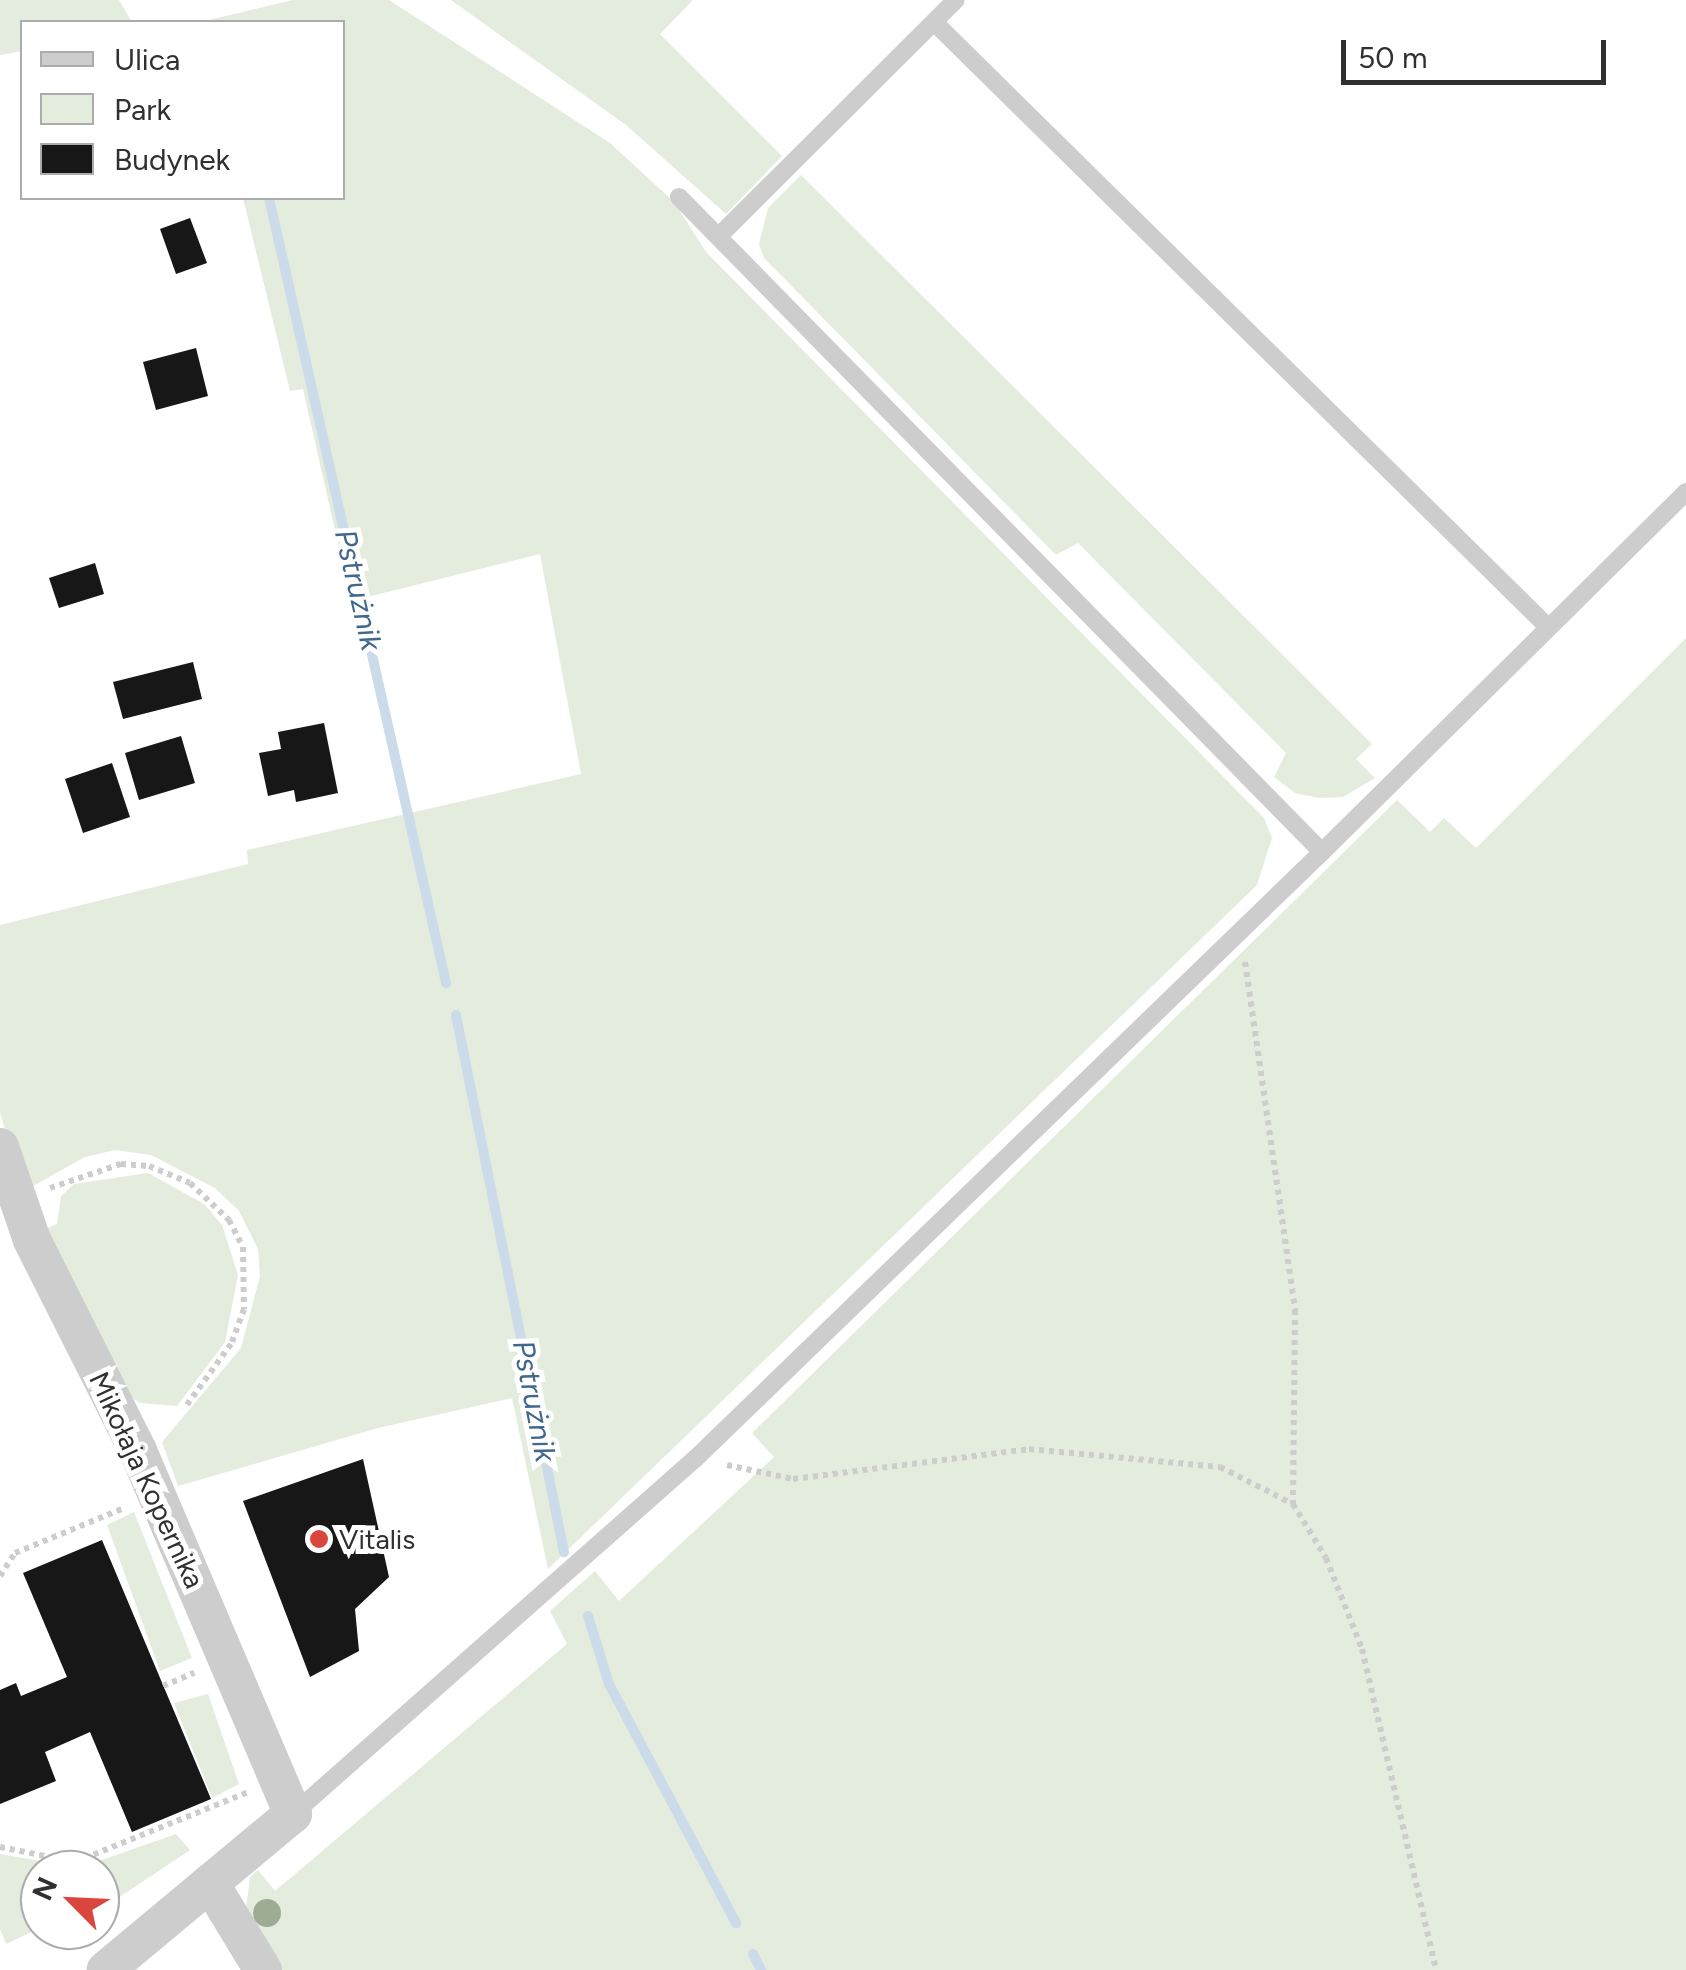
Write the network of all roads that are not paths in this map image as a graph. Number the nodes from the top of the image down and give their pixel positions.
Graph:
1 (956, 0) edge
2 (934, 22) junction
3 (679, 196) dead end
4 (719, 236) junction
5 (1686, 492) edge
6 (1548, 627) junction
7 (1322, 852) junction
8 (0, 1146) edge
9 (293, 1814) junction
10 (210, 1883) junction
11 (106, 1970) edge
12 (263, 1970) edge

1 - 2 lane
2 - 4 lane
2 - 6 lane
3 - 4 lane
4 - 7 lane
5 - 6 lane
6 - 7 lane
7 - 9 lane
8 - 9 street, Mikołaja Kopernika
9 - 10 street
10 - 11 street
10 - 12 street

